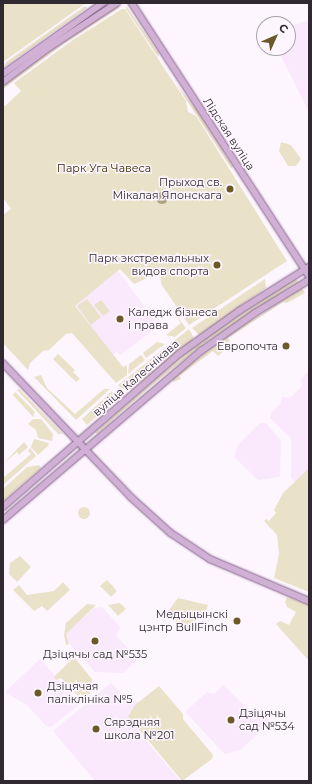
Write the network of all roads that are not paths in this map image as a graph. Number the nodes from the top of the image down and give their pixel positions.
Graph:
1 (103, 3) edge
2 (117, 3) edge
3 (132, 3) edge
4 (3, 74) edge
5 (3, 82) edge
6 (307, 268) edge
7 (309, 276) edge
8 (309, 280) edge
9 (3, 363) edge
10 (78, 441) junction
11 (86, 449) junction
12 (3, 507) edge
13 (3, 520) edge
14 (309, 601) edge

1 - 4 main road
2 - 5 main road
3 - 6 main road, Лідская вуліца
6 - 7 main road, Лідская вуліца
6 - 10 main road, вуліца Калеснікава
8 - 11 main road, вуліца Калеснікава
9 - 10 main road
10 - 11 main road
10 - 12 main road, вуліца Калеснікава
11 - 13 main road, вуліца Калеснікава
11 - 14 main road

